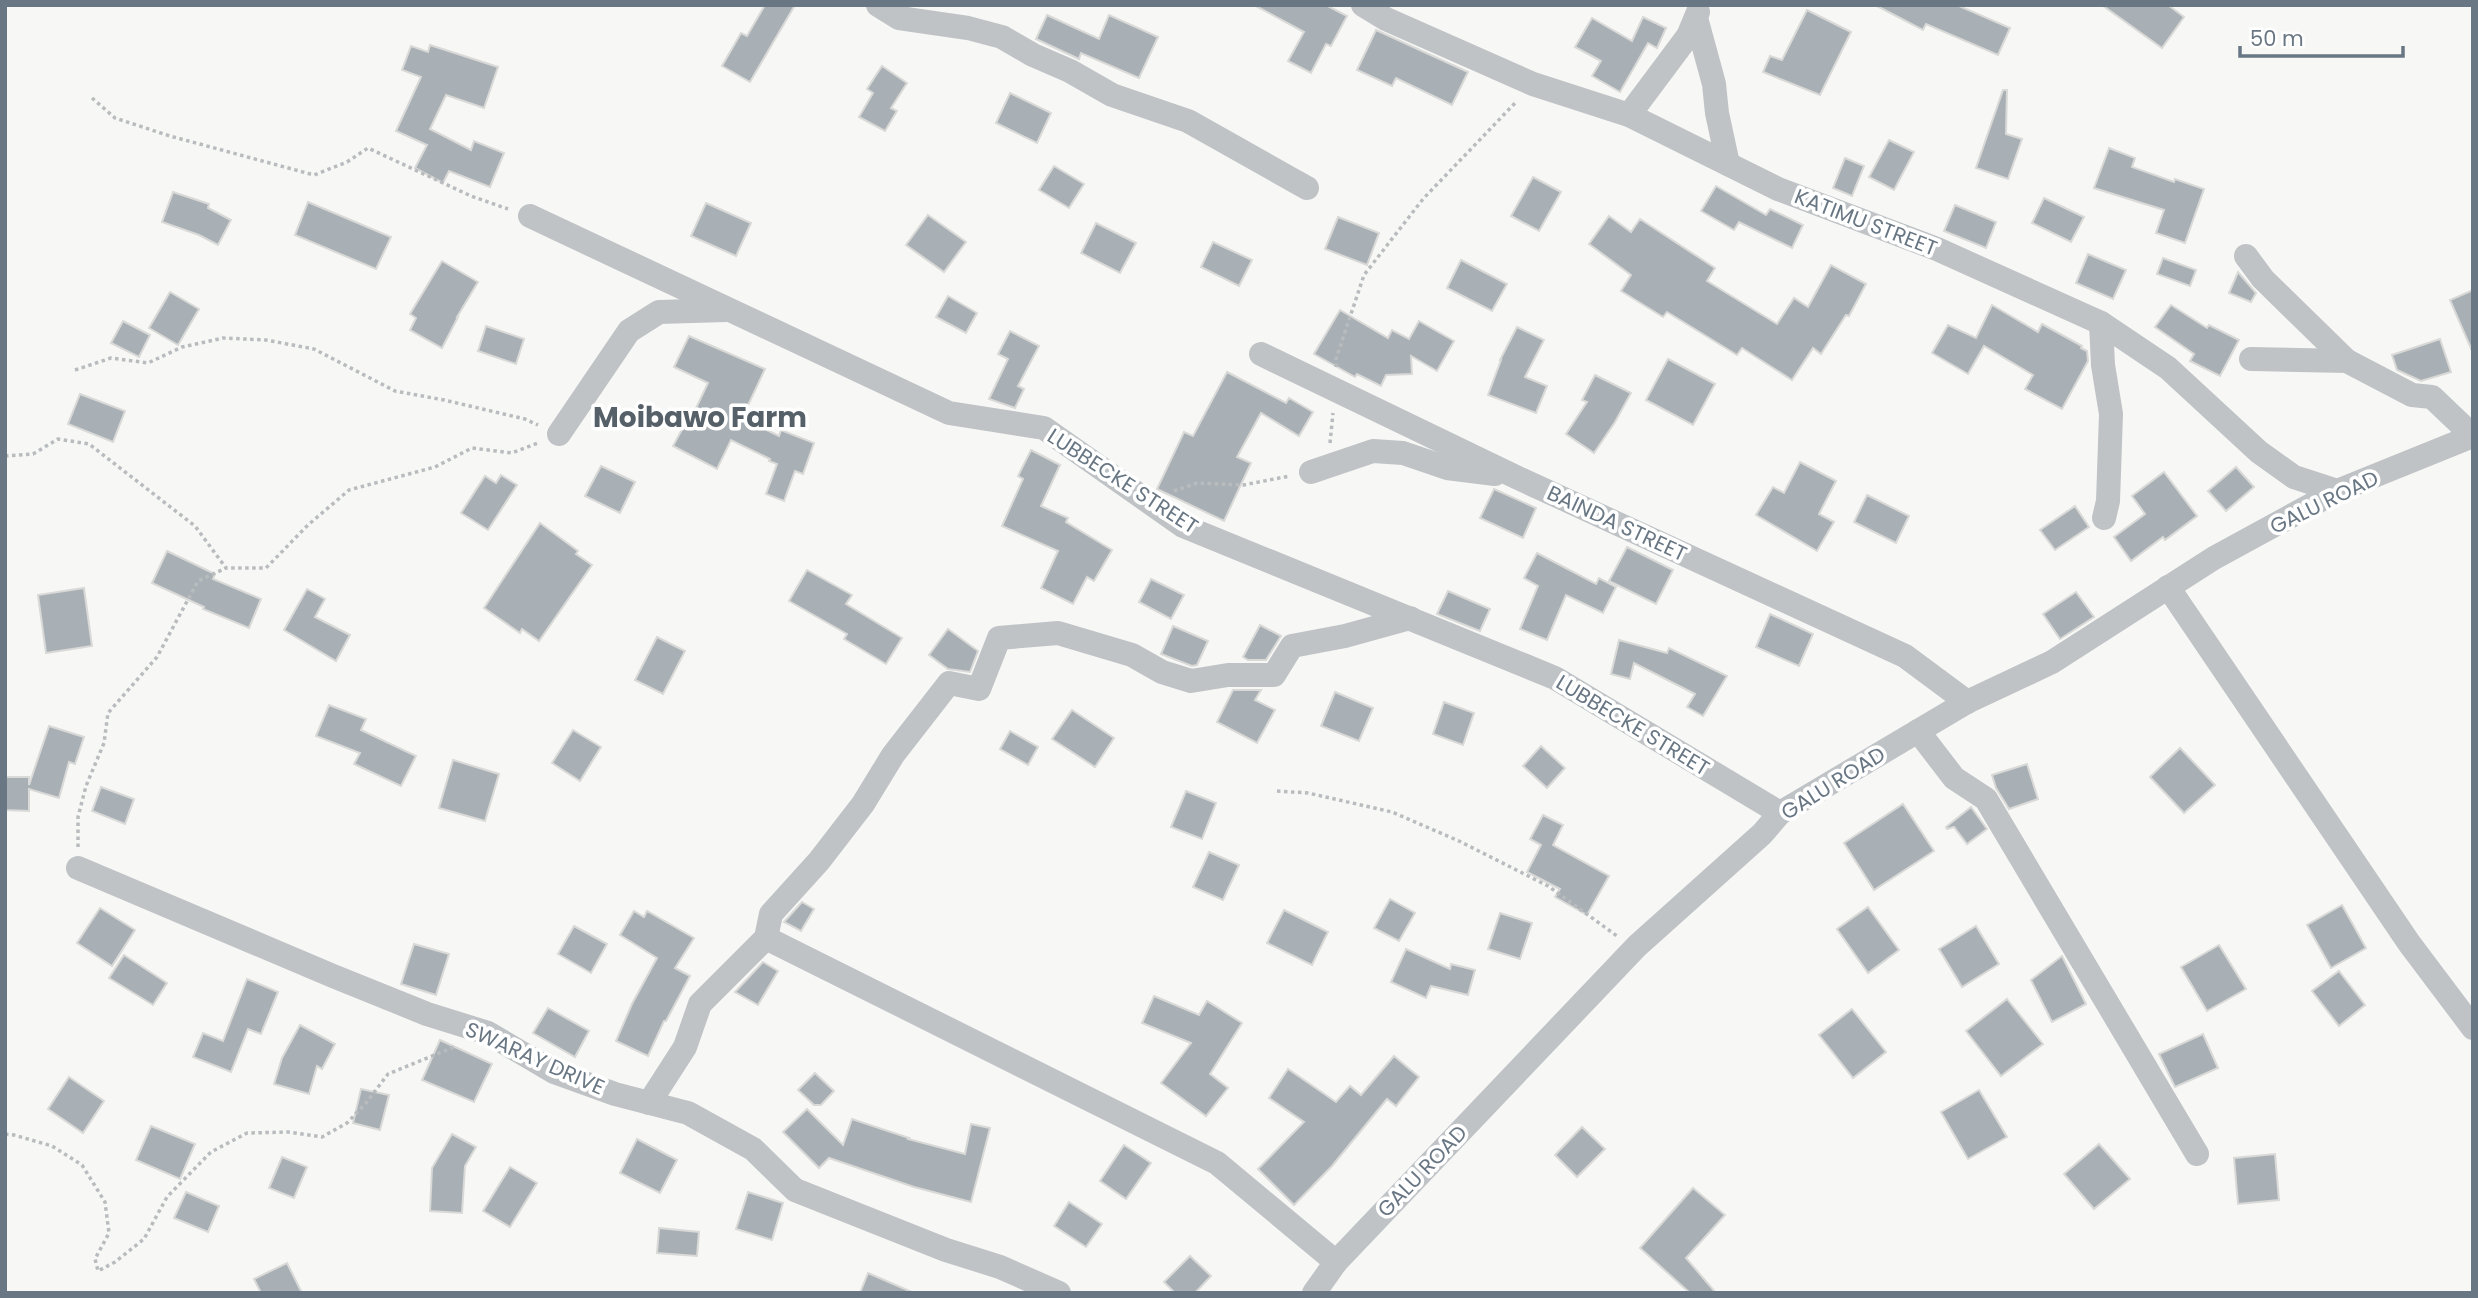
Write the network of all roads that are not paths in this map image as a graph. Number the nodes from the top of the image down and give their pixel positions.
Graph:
1 (878, 5) edge
2 (1363, 5) edge
3 (1699, 12) edge
4 (1629, 115) junction
5 (1728, 164) junction
6 (1307, 188) dead end
7 (530, 216) road end
8 (2246, 256) dead end
9 (731, 310) junction
10 (2101, 323) junction
11 (1262, 354) dead end
12 (2251, 359) dead end
13 (2347, 361) junction
14 (559, 434) road end
15 (2473, 436) edge
16 (1311, 472) road end
17 (1516, 477) junction
18 (2337, 491) junction
19 (2104, 518) dead end
20 (2168, 587) junction
21 (1410, 618) junction
22 (1967, 702) junction
23 (1918, 731) junction
24 (1780, 813) junction
25 (78, 868) road end
26 (766, 938) junction
27 (2473, 1028) edge
28 (649, 1103) junction
29 (2197, 1154) dead end
30 (1336, 1262) junction
31 (1059, 1293) edge
32 (1314, 1293) edge

1 - 6 street
2 - 4 street, KATIMU STREET
3 - 4 street
3 - 5 street
4 - 5 street, KATIMU STREET
5 - 10 street, KATIMU STREET
7 - 9 street, LUBBECKE STREET
8 - 13 street
9 - 14 street
9 - 21 street, LUBBECKE STREET
10 - 18 street, KATIMU STREET
10 - 19 street
11 - 17 street, BAINDA STREET
12 - 13 street
13 - 15 street
15 - 18 street, GALU ROAD
16 - 17 street
17 - 22 street, BAINDA STREET
18 - 20 street, GALU ROAD
20 - 22 street, GALU ROAD
20 - 27 street
21 - 24 street, LUBBECKE STREET
21 - 26 street
22 - 23 street, GALU ROAD
23 - 24 street, GALU ROAD
23 - 29 street
24 - 30 street, GALU ROAD
25 - 28 street, SWARAY DRIVE
26 - 28 street
26 - 30 street
28 - 31 street, SWARAY DRIVE
30 - 32 street, GALU ROAD

